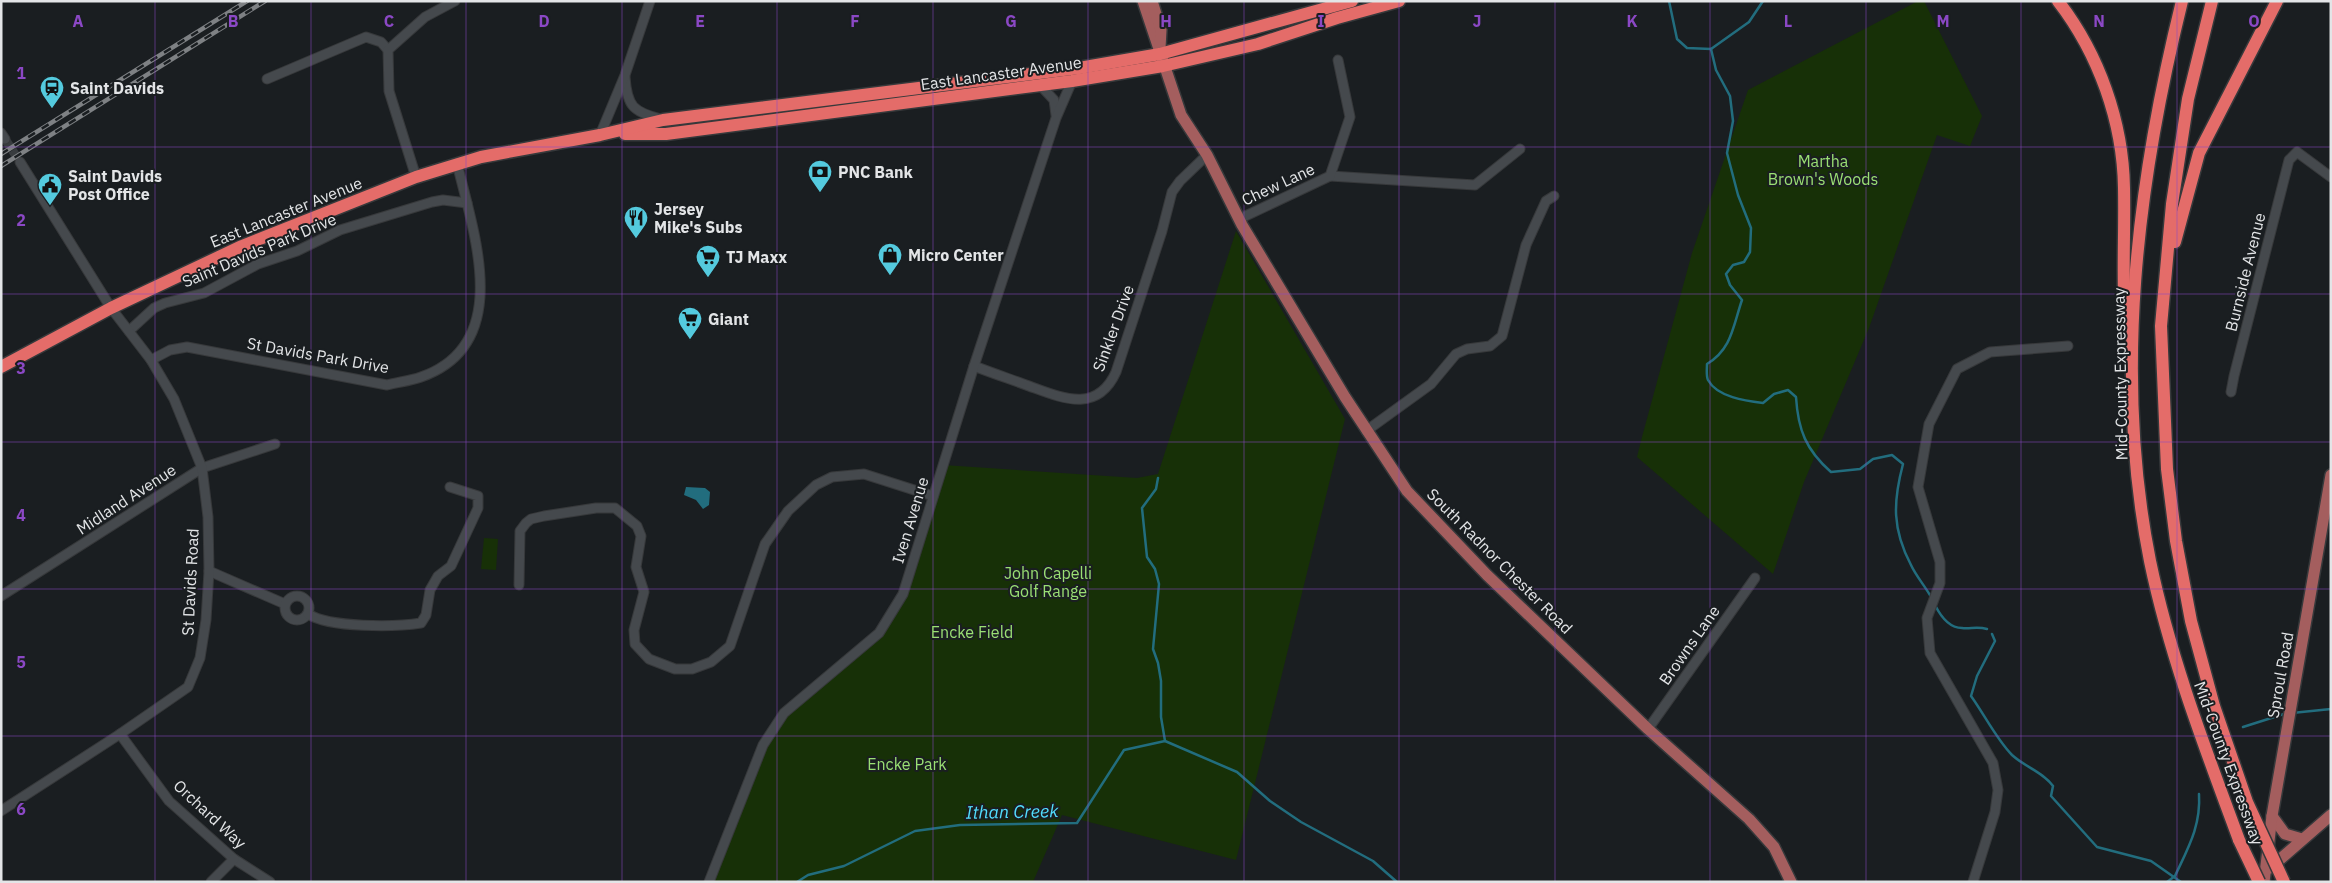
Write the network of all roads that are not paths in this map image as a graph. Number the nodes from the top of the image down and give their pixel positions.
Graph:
1 (455, 1) edge
2 (650, 1) edge
3 (1143, 1) edge
4 (1152, 1) edge
5 (1352, 1) edge
6 (1399, 1) edge
7 (2058, 1) edge
8 (2182, 1) edge
9 (2212, 1) edge
10 (2277, 1) edge
11 (388, 50) junction
12 (1162, 60) junction
13 (1338, 60) dead end
14 (625, 75) junction
15 (267, 79) dead end
16 (1072, 81) junction
17 (1040, 85) junction
18 (1056, 118) junction
19 (663, 120) junction
20 (600, 135) junction
21 (1520, 149) dead end
22 (1207, 155) junction
23 (20, 162) tunnel mouth
24 (458, 163) junction
25 (1330, 176) junction
26 (416, 177) junction
27 (2331, 177) edge
28 (1554, 196) dead end
29 (467, 203) junction
30 (1239, 219) junction
31 (111, 308) junction
32 (2161, 326) junction
33 (129, 331) junction
34 (2068, 346) dead end
35 (150, 360) junction
36 (974, 366) junction
37 (1, 367) edge
38 (2231, 392) dead end
39 (2134, 429) junction
40 (1366, 431) junction
41 (275, 444) dead end
42 (202, 468) junction
43 (2331, 475) edge
44 (450, 487) dead end
45 (933, 496) junction
46 (209, 571) junction
47 (1755, 578) dead end
48 (519, 585) dead end
49 (1, 596) edge
50 (285, 604) junction
51 (308, 614) junction
52 (1648, 729) junction
53 (120, 734) junction
54 (1, 810) edge
55 (2331, 815) edge
56 (2272, 816) junction
57 (2302, 839) junction
58 (234, 859) junction
59 (2261, 880) edge
60 (211, 882) edge
61 (270, 882) edge
62 (709, 882) edge
63 (1791, 882) edge
64 (1973, 882) edge
65 (2284, 882) edge

1 - 11 street
2 - 14 street
3 - 12 main road, South Radnor Chester Road
4 - 12 main road
5 - 12 highway, East Lancaster Avenue
6 - 12 highway, East Lancaster Avenue
7 - 39 highway
8 - 39 highway, Mid-County Expressway
9 - 32 highway, Mid-County Expressway
10 - 32 highway
11 - 15 street
11 - 26 street
12 - 16 highway, East Lancaster Avenue
12 - 19 highway, East Lancaster Avenue
12 - 22 main road, South Radnor Chester Road
13 - 25 street, Chew Lane
14 - 19 street
14 - 20 street
16 - 17 highway, East Lancaster Avenue
16 - 18 street, Iven Avenue
17 - 18 street
17 - 20 highway, East Lancaster Avenue
18 - 36 street, Iven Avenue
19 - 20 highway, East Lancaster Avenue
20 - 24 highway, East Lancaster Avenue
21 - 25 street
22 - 30 main road, South Radnor Chester Road
22 - 36 street, Sinkler Drive
23 - 31 street, St Davids Road
24 - 26 highway, East Lancaster Avenue
24 - 29 street, St Davids Park Drive
25 - 30 street, Chew Lane
26 - 31 highway, East Lancaster Avenue
27 - 38 street, Burnside Avenue
28 - 40 street
29 - 33 street, Saint Davids Park Drive
29 - 35 street, St Davids Park Drive
30 - 40 main road, South Radnor Chester Road
31 - 33 street, St Davids Road
31 - 37 highway, East Lancaster Avenue
32 - 65 highway, Mid-County Expressway, bridge
33 - 35 street, St Davids Road
34 - 64 street
35 - 42 street, St Davids Road
36 - 45 street, Iven Avenue
39 - 59 highway, Mid-County Expressway, bridge
40 - 52 main road, South Radnor Chester Road
41 - 42 street, Midland Avenue
42 - 46 street, St Davids Road
42 - 49 street, Midland Avenue
43 - 56 main road, Sproul Road
44 - 51 street
45 - 48 street
45 - 62 street, Iven Avenue
46 - 50 street
46 - 53 street, St Davids Road
47 - 52 street, Browns Lane
50 - 51 street
50 - 51 street
52 - 63 main road, South Radnor Chester Road
53 - 54 street, St Davids Road
53 - 58 street, Orchard Way
55 - 57 main road
56 - 57 main road
56 - 59 main road, Sproul Road
57 - 59 main road
58 - 60 street
58 - 61 street, Orchard Way

